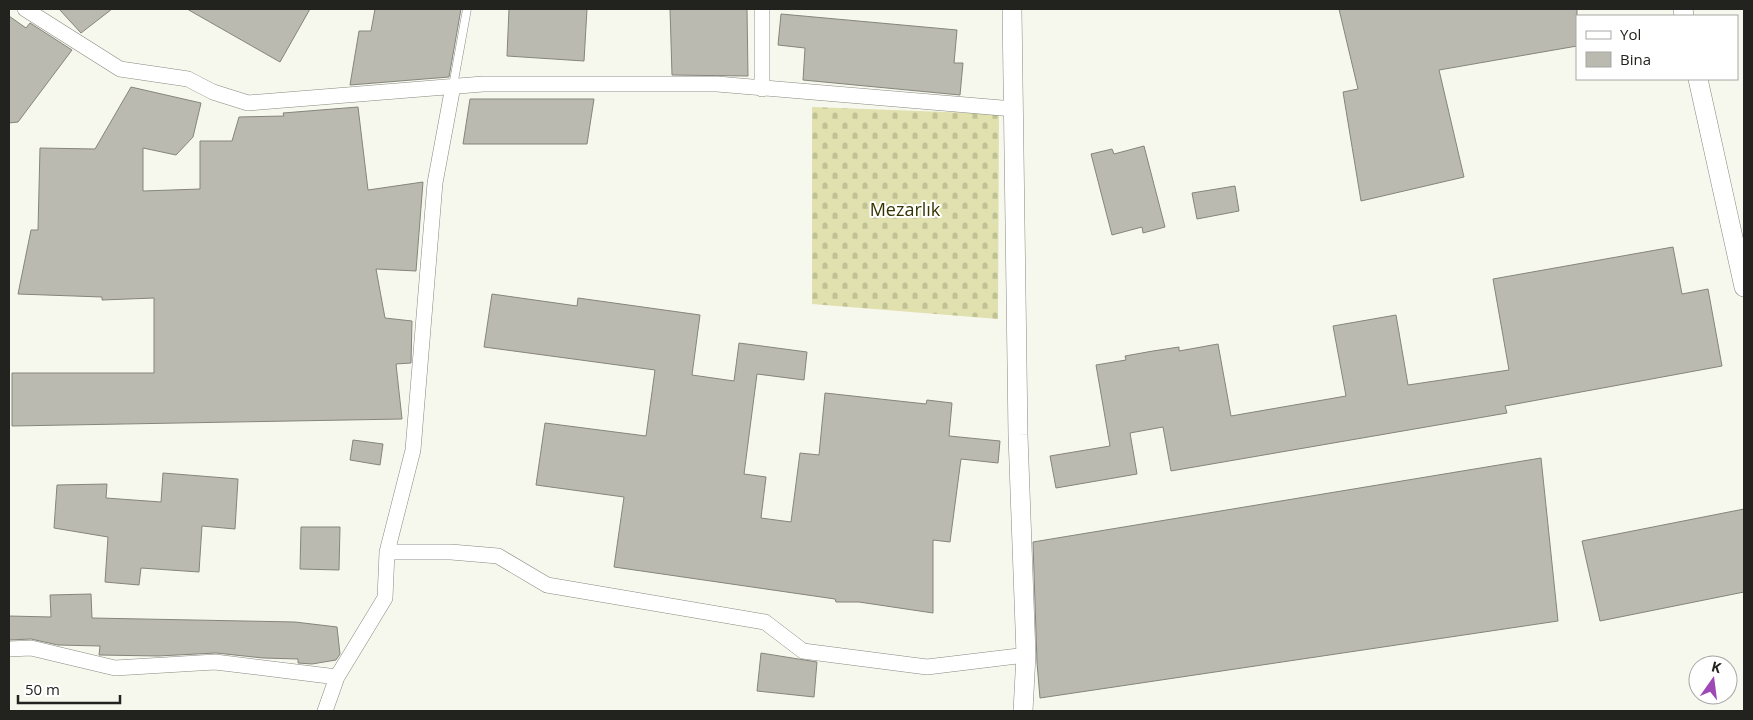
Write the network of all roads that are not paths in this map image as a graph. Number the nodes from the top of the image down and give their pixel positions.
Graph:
1 (25, 9) edge
2 (467, 9) edge
3 (762, 9) edge
4 (1012, 9) edge
5 (1698, 80) edge
6 (453, 86) junction
7 (762, 89) junction
8 (1014, 109) junction
9 (1742, 266) edge
10 (1744, 287) edge
11 (387, 552) junction
12 (9, 649) edge
13 (1026, 655) junction
14 (337, 677) junction
15 (325, 711) edge
16 (1023, 711) edge

1 - 6 street
2 - 6 lane
3 - 7 street
4 - 8 street
5 - 9 street
6 - 7 street
6 - 11 street
7 - 8 street
8 - 13 street
9 - 10 street
11 - 13 street
11 - 14 street
12 - 14 street
13 - 16 street
14 - 15 street

